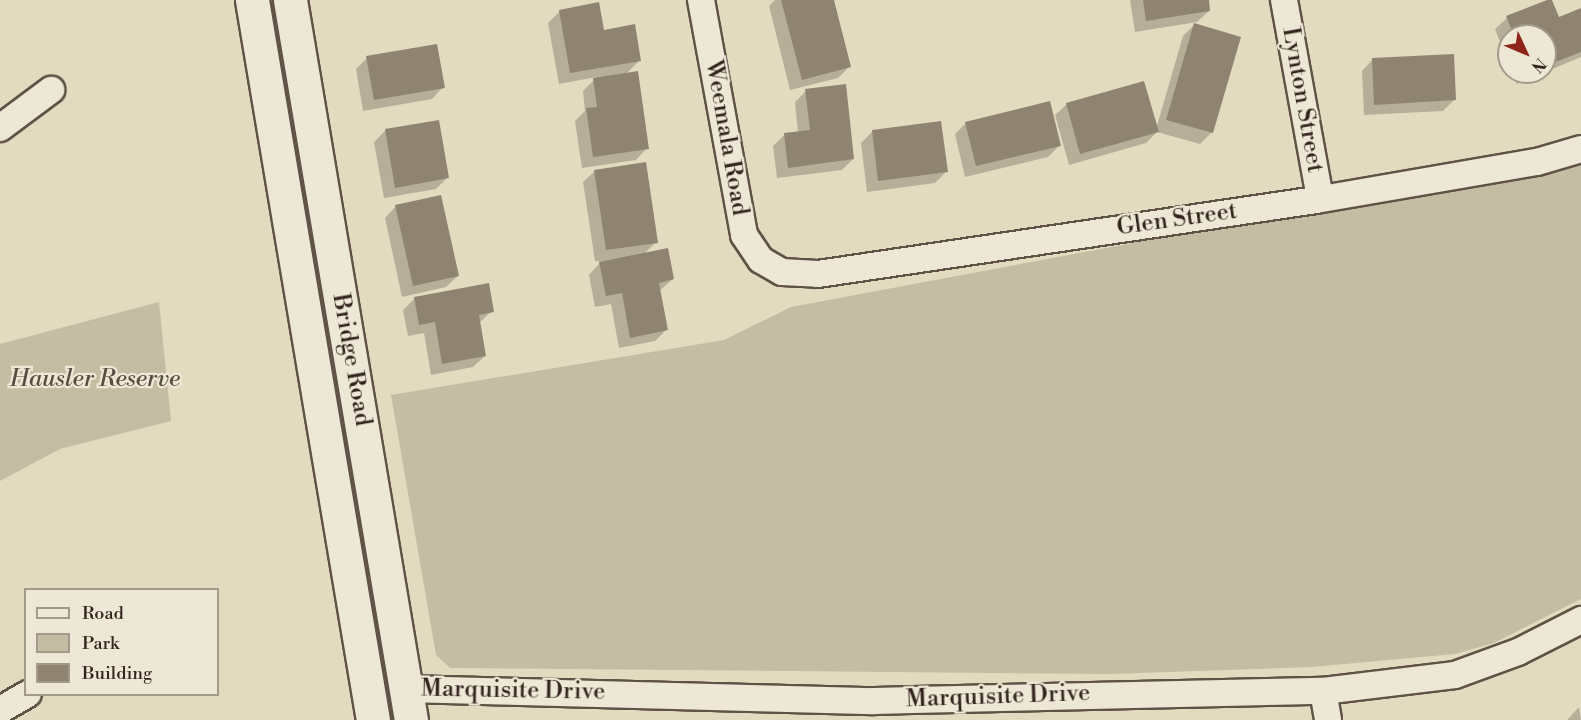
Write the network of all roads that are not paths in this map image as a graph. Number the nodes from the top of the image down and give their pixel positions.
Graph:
1 (252, 0) edge
2 (290, 0) edge
3 (701, 0) edge
4 (1284, 0) edge
5 (51, 90) dead end
6 (0, 128) edge
7 (1581, 149) edge
8 (1320, 199) junction
9 (771, 267) joint
10 (1581, 620) edge
11 (1323, 691) junction
12 (24, 696) edge
13 (409, 704) edge
14 (370, 706) edge
15 (0, 710) edge
16 (875, 710) edge
17 (1328, 720) edge

1 - 14 main road, Bridge Road
2 - 13 main road, Bridge Road
3 - 9 street, Weemala Road
4 - 8 street, Lynton Street
5 - 6 street
7 - 8 street, Glen Street
8 - 9 street, Glen Street
10 - 11 street, Marquisite Drive
11 - 16 street, Marquisite Drive
11 - 17 street
12 - 15 street
13 - 14 main road, Marquisite Drive
13 - 16 street, Marquisite Drive

